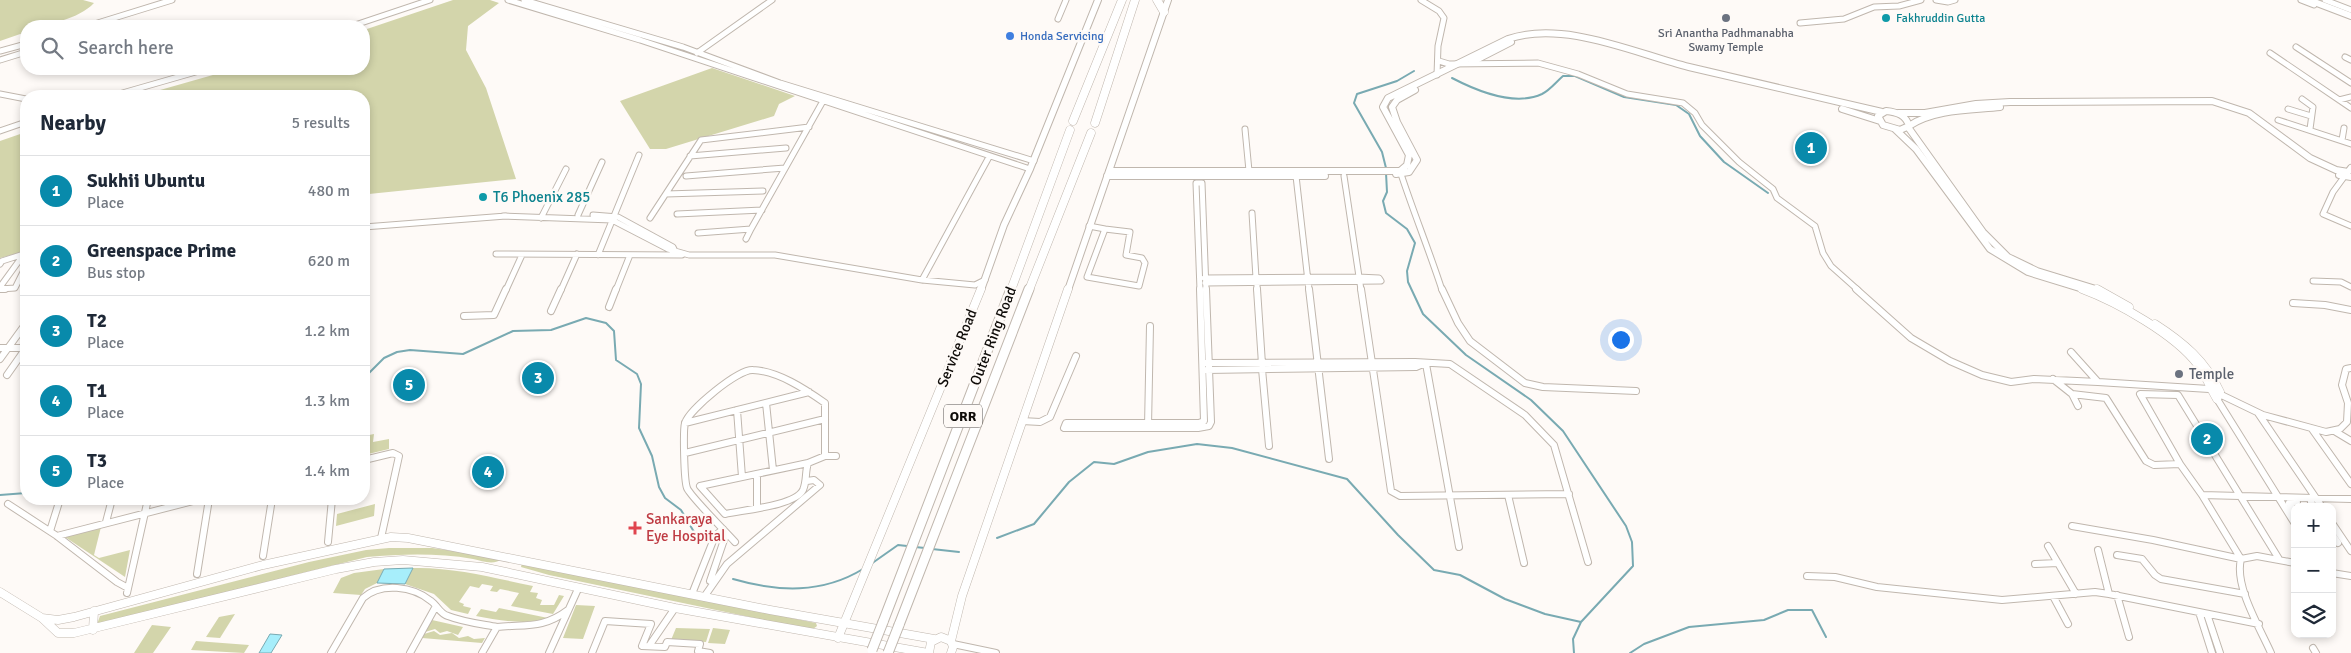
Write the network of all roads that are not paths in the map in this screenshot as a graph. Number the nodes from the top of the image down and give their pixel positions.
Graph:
1 (172, 0) edge
2 (430, 0) edge
3 (508, 0) edge
4 (524, 0) edge
5 (772, 0) edge
6 (1066, 0) edge
7 (1098, 0) edge
8 (1122, 0) edge
9 (1135, 0) edge
10 (1157, 0) edge
11 (1168, 0) edge
12 (1421, 0) edge
13 (1425, 0) edge
14 (1921, 0) edge
15 (1936, 0) edge
16 (1955, 0) edge
17 (2301, 0) edge
18 (2309, 0) edge
19 (2318, 0) edge
20 (2324, 0) edge
21 (1164, 12) junction
22 (2351, 14) edge
23 (1058, 19) dead end
24 (107, 20) edge
25 (370, 20) edge
26 (1800, 22) dead end
27 (608, 27) junction
28 (1106, 41) junction
29 (1121, 43) junction
30 (20, 46) edge
31 (2296, 47) dead end
32 (0, 51) edge
33 (697, 52) junction
34 (2270, 53) dead end
35 (20, 54) edge
36 (2345, 57) dead end
37 (0, 60) edge
38 (2351, 60) edge
39 (1440, 61) junction
40 (1470, 62) junction
41 (1460, 63) junction
42 (185, 75) edge
43 (1435, 77) junction
44 (2351, 83) edge
45 (133, 90) edge
46 (0, 94) edge
47 (827, 96) junction
48 (2351, 97) edge
49 (20, 98) edge
50 (2302, 99) dead end
51 (2340, 100) junction
52 (822, 102) junction
53 (2351, 108) edge
54 (2288, 109) dead end
55 (1882, 112) junction
56 (1898, 113) junction
57 (2311, 116) junction
58 (903, 120) junction
59 (2278, 120) dead end
60 (1073, 121) dead end
61 (1880, 121) junction
62 (2256, 121) junction
63 (1094, 123) dead end
64 (20, 124) edge
65 (1908, 126) junction
66 (809, 127) junction
67 (897, 127) junction
68 (2344, 128) dead end
69 (1246, 129) dead end
70 (1895, 129) junction
71 (1070, 130) dead end
72 (2310, 130) junction
73 (0, 131) edge
74 (1091, 133) dead end
75 (964, 140) junction
76 (2342, 140) junction
77 (2351, 144) edge
78 (957, 146) junction
79 (786, 148) dead end
80 (639, 155) dead end
81 (690, 156) junction
82 (989, 157) junction
83 (1034, 161) junction
84 (602, 162) dead end
85 (785, 168) junction
86 (2351, 168) edge
87 (566, 169) dead end
88 (1030, 169) junction
89 (1249, 171) junction
90 (1400, 172) junction
91 (1108, 173) junction
92 (1386, 173) junction
93 (686, 176) dead end
94 (1296, 176) junction
95 (1344, 176) junction
96 (2348, 177) edge
97 (763, 192) dead end
98 (666, 194) junction
99 (762, 210) junction
100 (1252, 213) dead end
101 (677, 214) dead end
102 (578, 215) junction
103 (541, 216) junction
104 (613, 218) junction
105 (650, 218) dead end
106 (1090, 226) junction
107 (2351, 226) edge
108 (370, 227) edge
109 (1104, 228) junction
110 (751, 229) junction
111 (698, 233) dead end
112 (746, 240) dead end
113 (496, 254) dead end
114 (577, 254) junction
115 (20, 255) edge
116 (522, 255) junction
117 (598, 255) junction
118 (630, 255) junction
119 (690, 255) junction
120 (20, 260) edge
121 (0, 264) edge
122 (1359, 279) junction
123 (20, 280) edge
124 (922, 280) junction
125 (985, 280) junction
126 (1256, 280) junction
127 (1306, 280) junction
128 (1203, 281) junction
129 (2313, 281) dead end
130 (2351, 287) edge
131 (0, 288) edge
132 (2293, 303) dead end
133 (609, 307) dead end
134 (2351, 310) edge
135 (552, 311) dead end
136 (464, 316) dead end
137 (1150, 326) dead end
138 (20, 332) edge
139 (0, 348) edge
140 (9, 348) junction
141 (20, 348) edge
142 (2071, 352) dead end
143 (1076, 356) dead end
144 (20, 357) edge
145 (0, 359) edge
146 (1424, 364) junction
147 (1262, 366) junction
148 (1317, 366) junction
149 (1372, 366) junction
150 (1205, 367) junction
151 (2351, 368) edge
152 (7, 375) dead end
153 (2053, 379) junction
154 (2098, 382) junction
155 (2209, 388) junction
156 (1636, 391) dead end
157 (810, 392) junction
158 (2072, 394) junction
159 (2218, 395) junction
160 (766, 403) junction
161 (2078, 406) dead end
162 (738, 410) junction
163 (2258, 413) junction
164 (825, 420) junction
165 (1022, 421) junction
166 (684, 423) junction
167 (1148, 426) junction
168 (2312, 429) junction
169 (2336, 432) junction
170 (770, 434) junction
171 (740, 440) junction
172 (2351, 441) edge
173 (1269, 446) dead end
174 (685, 453) junction
175 (825, 456) junction
176 (836, 456) dead end
177 (370, 459) edge
178 (1329, 459) dead end
179 (808, 463) junction
180 (2180, 464) junction
181 (773, 470) junction
182 (757, 474) junction
183 (742, 477) junction
184 (807, 481) junction
185 (2351, 484) edge
186 (700, 486) junction
187 (687, 488) junction
188 (1569, 494) junction
189 (1448, 495) junction
190 (1508, 495) junction
191 (2202, 496) junction
192 (2240, 497) junction
193 (2277, 498) junction
194 (2351, 499) edge
195 (2316, 503) edge
196 (8, 504) dead end
197 (58, 505) edge
198 (110, 505) edge
199 (147, 505) edge
200 (175, 505) edge
201 (208, 505) edge
202 (271, 505) edge
203 (331, 505) edge
204 (2291, 506) edge
205 (757, 507) junction
206 (145, 512) junction
207 (2291, 518) edge
208 (106, 522) junction
209 (2072, 526) dead end
210 (2336, 528) edge
211 (723, 529) junction
212 (50, 531) junction
213 (57, 536) junction
214 (381, 538) junction
215 (713, 540) junction
216 (724, 541) junction
217 (328, 542) dead end
218 (735, 542) dead end
219 (2048, 546) dead end
220 (1459, 547) dead end
221 (2098, 550) dead end
222 (2351, 551) edge
223 (2117, 555) dead end
224 (263, 556) dead end
225 (514, 559) junction
226 (2241, 559) junction
227 (2279, 559) junction
228 (1588, 562) dead end
229 (1524, 563) dead end
230 (2058, 563) junction
231 (2291, 563) edge
232 (2036, 564) dead end
233 (505, 572) junction
234 (197, 574) dead end
235 (2336, 574) edge
236 (1807, 576) dead end
237 (2351, 576) edge
238 (578, 589) junction
239 (0, 592) edge
240 (692, 594) junction
241 (2076, 594) junction
242 (2113, 594) junction
243 (2245, 594) junction
244 (703, 596) junction
245 (2053, 596) junction
246 (436, 606) junction
247 (675, 608) junction
248 (568, 610) junction
249 (94, 611) junction
250 (2199, 612) junction
251 (2207, 614) junction
252 (42, 618) junction
253 (845, 623) junction
254 (2068, 624) dead end
255 (2259, 624) junction
256 (497, 627) junction
257 (93, 630) junction
258 (2129, 637) dead end
259 (838, 638) junction
260 (934, 639) junction
261 (649, 646) junction
262 (952, 646) edge
263 (871, 652) edge
264 (331, 653) edge
265 (410, 653) edge
266 (482, 653) edge
267 (549, 653) edge
268 (592, 653) edge
269 (710, 653) edge
270 (888, 653) edge
271 (928, 653) edge
272 (996, 653) edge
273 (2212, 653) edge
274 (2220, 653) edge
275 (2271, 653) edge

1 - 24 street
2 - 25 street
3 - 27 street
4 - 27 street
5 - 33 street
6 - 23 street
7 - 83 main road, Service Road
8 - 28 highway
9 - 29 highway
10 - 21 highway
11 - 21 main road
12 - 39 street
13 - 39 street
14 - 26 street
15 - 16 street
17 - 22 street
18 - 22 main road
19 - 22 main road
20 - 22 street
21 - 91 main road
27 - 33 street
27 - 52 street
28 - 29 highway
28 - 60 highway
29 - 63 highway
30 - 32 street
31 - 44 street
33 - 47 street
34 - 51 street
35 - 37 street
36 - 38 street
39 - 41 street
39 - 43 street
40 - 41 street
40 - 43 main road
40 - 61 main road
40 - 153 street
41 - 43 main road
41 - 55 main road
42 - 45 street
43 - 90 main road
46 - 49 street
47 - 52 street
47 - 58 street
48 - 51 street
50 - 57 street
51 - 53 street
52 - 66 street
52 - 67 street
54 - 57 street
55 - 56 main road
55 - 61 main road
56 - 62 main road
56 - 65 main road
57 - 72 street
58 - 67 street
58 - 75 street
59 - 72 street
61 - 70 main road
62 - 65 main road
62 - 86 main road
62 - 96 main road
64 - 73 street
65 - 70 main road
65 - 159 main road
66 - 81 street
66 - 85 street
67 - 78 street
68 - 76 street
69 - 89 street
70 - 155 main road
71 - 263 highway, Outer Ring Road / ORR, bridge
72 - 76 street
74 - 270 highway, Outer Ring Road / ORR, bridge
75 - 78 street
75 - 83 street
76 - 77 street
78 - 82 street
79 - 81 street
80 - 104 street
81 - 98 street
82 - 88 street
82 - 124 street
83 - 88 main road, Service Road
84 - 102 street
85 - 93 street
85 - 99 street
87 - 103 street
88 - 125 main road, Service Road
89 - 91 main road
89 - 92 main road
90 - 92 main road
90 - 156 street
91 - 94 main road
91 - 106 main road
92 - 95 main road
94 - 95 main road
94 - 127 street
95 - 122 street
96 - 107 street
97 - 98 street
98 - 105 street
99 - 101 street
99 - 110 street
100 - 126 street
102 - 103 street
102 - 104 street
103 - 104 street
103 - 108 street
104 - 117 street
104 - 119 street
106 - 109 street
106 - 165 main road
109 - 109 street
110 - 111 street
110 - 112 street
113 - 116 street
114 - 116 street
114 - 117 street
114 - 135 street
115 - 121 street
116 - 136 street
117 - 118 street
118 - 119 street
118 - 133 street
119 - 124 street
120 - 131 street
122 - 127 street
122 - 149 street
123 - 131 street
124 - 125 street
125 - 253 main road, Service Road
126 - 127 street
126 - 128 street
126 - 147 street
127 - 148 street
128 - 128 street
128 - 150 street
129 - 130 street
132 - 134 street
137 - 167 street
138 - 140 street
139 - 140 street
140 - 141 street
140 - 145 street
142 - 154 street
143 - 165 street
144 - 152 street
146 - 149 street
146 - 188 street
146 - 189 street
147 - 148 street
147 - 150 street
147 - 173 street
148 - 149 street
148 - 178 street
149 - 189 street
150 - 167 street
151 - 169 street
153 - 154 street
153 - 158 street
154 - 155 street
155 - 159 main road
157 - 160 street
157 - 164 street
157 - 166 street
158 - 161 street
158 - 180 street
159 - 163 street
159 - 193 street
160 - 162 street
160 - 170 street
162 - 166 street
162 - 171 street
163 - 168 street
163 - 195 street
164 - 170 street
164 - 175 street
165 - 262 main road
166 - 174 street
167 - 167 street
168 - 169 street
168 - 185 street
169 - 172 street
170 - 171 street
170 - 181 street
171 - 174 street
171 - 183 street
174 - 187 street
175 - 176 street
175 - 179 street
177 - 214 street
179 - 181 street
179 - 184 street
180 - 191 street
180 - 192 street
181 - 182 street
182 - 183 street
182 - 205 street
183 - 186 street
184 - 205 street
184 - 244 street
186 - 187 street
186 - 205 street
187 - 211 street
188 - 190 street
188 - 228 street
189 - 190 street
189 - 220 street
190 - 229 street
191 - 192 street
191 - 226 street
192 - 193 street
192 - 227 street
193 - 195 street
193 - 207 street
194 - 195 street
195 - 204 street
196 - 212 street
197 - 212 street
198 - 208 street
199 - 206 street
200 - 206 street
201 - 234 street
202 - 224 street
203 - 217 street
206 - 208 street
206 - 213 street
208 - 213 street
209 - 226 street
210 - 222 street
211 - 215 street
211 - 216 street
211 - 218 street
212 - 213 street
214 - 225 main road
214 - 249 main road
215 - 216 street
215 - 240 street
216 - 244 street
219 - 230 street
221 - 242 street
223 - 243 street
225 - 233 main road
225 - 240 main road
226 - 227 street
226 - 243 street
227 - 231 street
230 - 232 street
230 - 241 street
233 - 238 main road
233 - 257 main road
235 - 237 street
236 - 245 street
238 - 247 main road
238 - 248 street
239 - 252 main road
240 - 244 main road
241 - 242 street
241 - 245 street
242 - 250 street
242 - 258 street
243 - 255 street
244 - 253 main road
245 - 254 street
246 - 256 street
246 - 264 street
246 - 265 street
247 - 259 main road
247 - 261 street
248 - 256 street
248 - 267 street
249 - 252 main road
249 - 257 main road
250 - 251 street
250 - 273 street
251 - 255 street
251 - 274 street
252 - 257 main road
253 - 259 main road, Service Road
253 - 260 main road
255 - 275 street
256 - 266 street
259 - 271 main road
260 - 262 main road
260 - 271 main road
261 - 268 street
261 - 269 street
262 - 272 street

